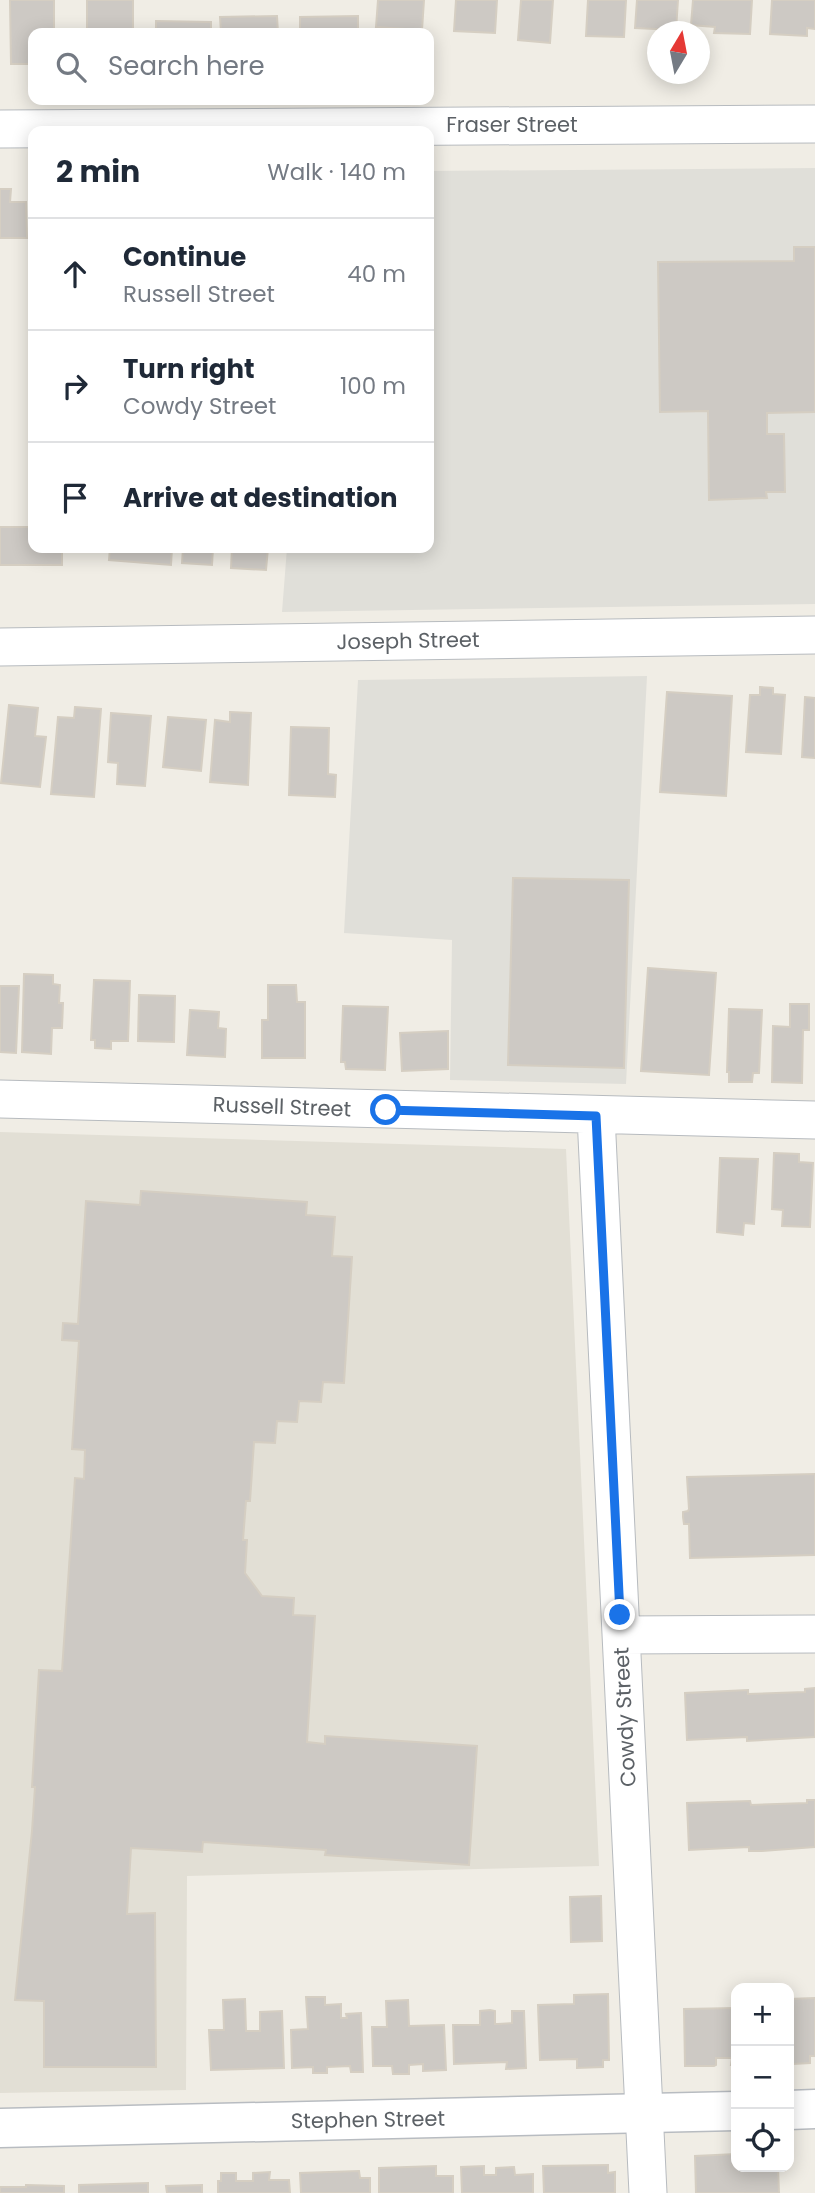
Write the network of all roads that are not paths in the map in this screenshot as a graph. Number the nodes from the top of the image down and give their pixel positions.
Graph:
1 (815, 124) edge
2 (434, 126) edge
3 (0, 129) edge
4 (28, 129) edge
5 (815, 635) edge
6 (0, 647) edge
7 (0, 1100) edge
8 (596, 1116) junction
9 (815, 1121) edge
10 (815, 1634) edge
11 (621, 1635) junction
12 (815, 2109) edge
13 (794, 2110) edge
14 (731, 2111) edge
15 (644, 2114) junction
16 (0, 2128) edge
17 (648, 2193) edge

1 - 2 street, Fraser Street
3 - 4 street, Fraser Street
5 - 6 street, Joseph Street
7 - 8 street, Russell Street
8 - 9 street, Russell Street
8 - 11 street, Cowdy Street
10 - 11 street
11 - 15 street, Cowdy Street
12 - 13 main road
14 - 15 main road, Stephen Street
15 - 16 main road, Stephen Street
15 - 17 street, Cowdy Street

